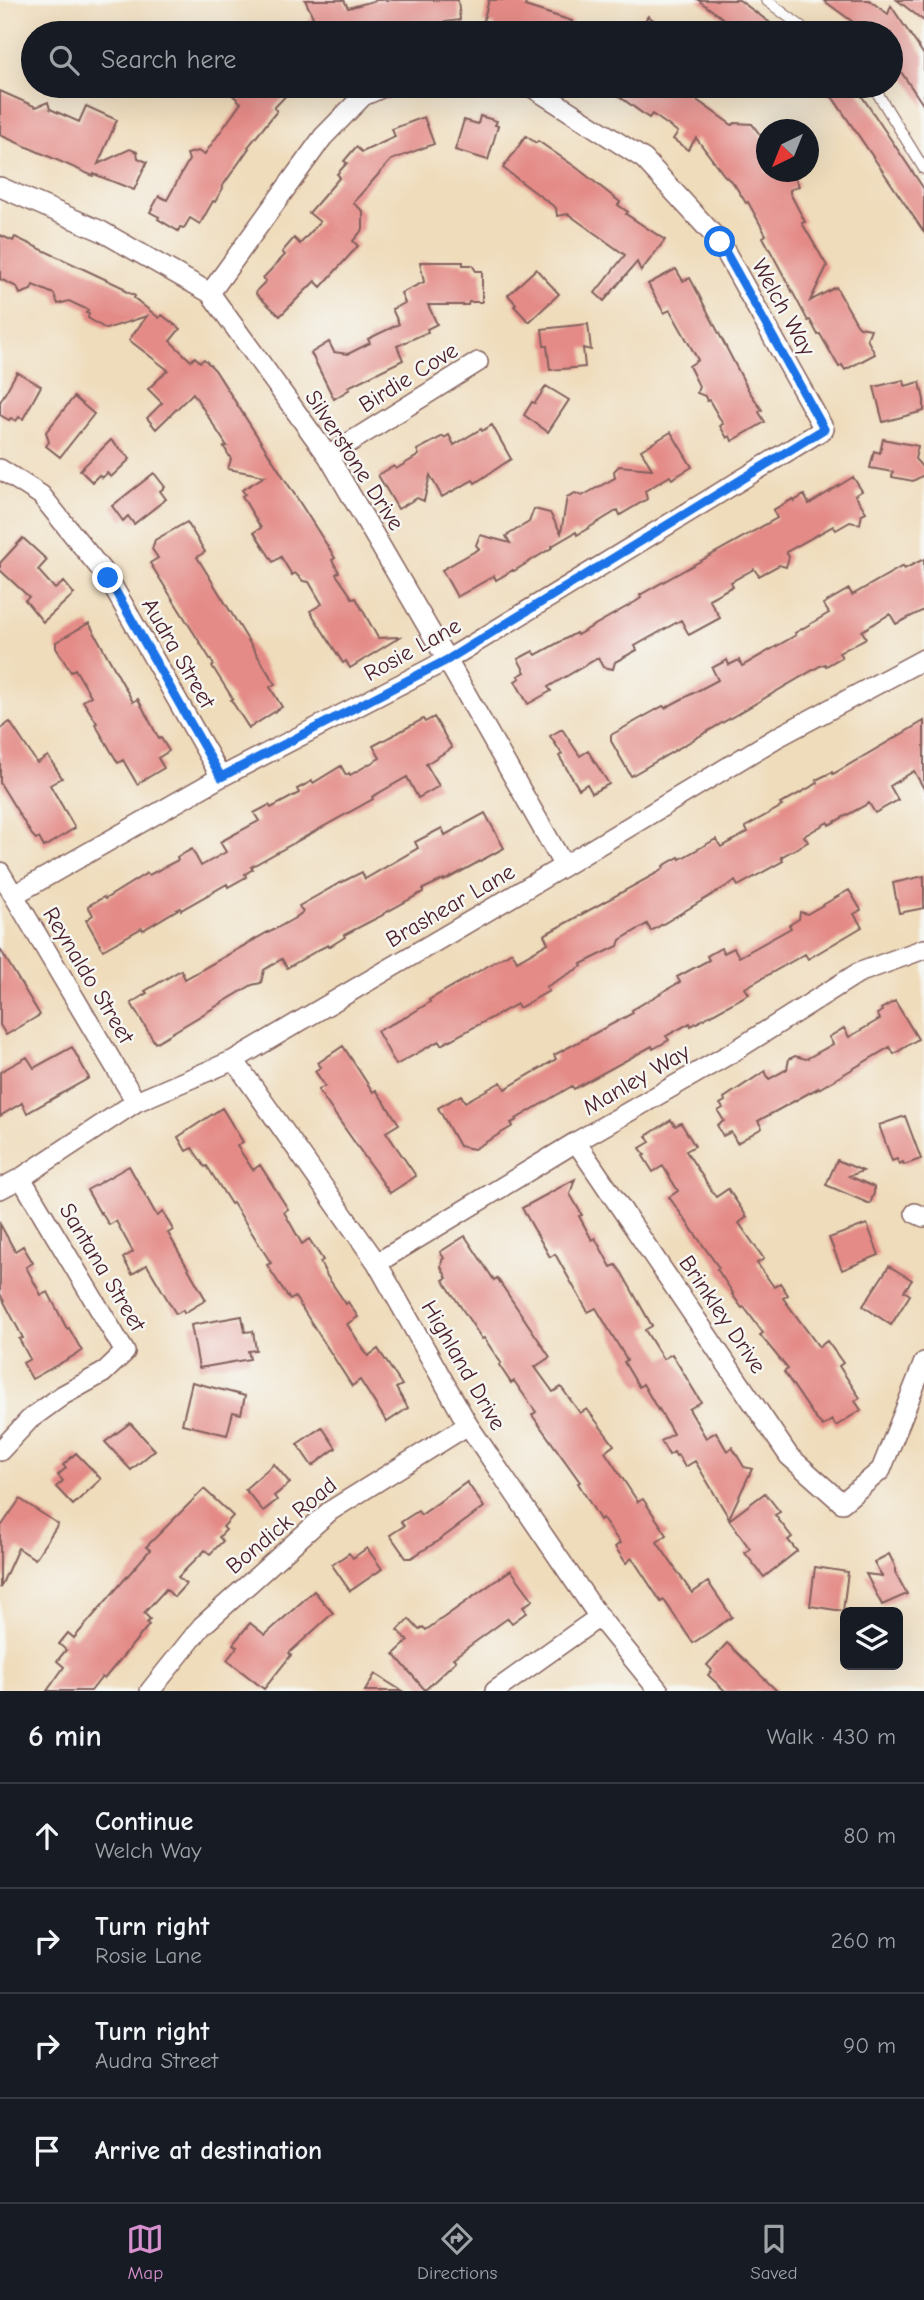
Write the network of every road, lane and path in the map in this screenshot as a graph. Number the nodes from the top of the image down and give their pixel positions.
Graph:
1 (766, 0) edge
2 (794, 21) edge
3 (361, 98) edge
4 (549, 98) edge
5 (880, 98) edge
6 (924, 169) edge
7 (0, 187) edge
8 (210, 293) junction
9 (478, 362) dead end
10 (824, 429) joint
11 (328, 456) junction
12 (0, 469) edge
13 (924, 659) edge
14 (447, 660) junction
15 (221, 777) junction
16 (564, 866) junction
17 (0, 872) edge
18 (14, 895) junction
19 (924, 949) edge
20 (234, 1060) junction
21 (136, 1102) junction
22 (576, 1142) junction
23 (21, 1178) junction
24 (0, 1189) edge
25 (377, 1264) junction
26 (924, 1362) edge
27 (468, 1425) junction
28 (0, 1451) edge
29 (599, 1617) junction
30 (150, 1691) edge
31 (495, 1691) edge
32 (659, 1691) edge

1 - 2 lane
3 - 8 street
4 - 10 street, Welch Way
5 - 6 lane
7 - 8 street, Silverstone Drive
8 - 11 street, Silverstone Drive
9 - 11 street, Birdie Cove
10 - 14 street, Rosie Lane
11 - 14 street, Silverstone Drive
12 - 15 street, Audra Street
13 - 16 street, Brashear Lane
14 - 15 street, Rosie Lane
14 - 16 street, Silverstone Drive
15 - 18 street, Rosie Lane
16 - 20 street, Brashear Lane
17 - 18 street, Reynaldo Street
18 - 21 street, Reynaldo Street
19 - 22 street, Manley Way
20 - 21 street, Brashear Lane
20 - 25 street, Highland Drive
21 - 23 street, Brashear Lane
22 - 25 street, Manley Way
22 - 26 street, Brinkley Drive
23 - 24 street, Brashear Lane
23 - 28 street, Santana Street
25 - 27 street, Highland Drive
27 - 29 street, Highland Drive
27 - 30 street, Bondick Road
29 - 31 street
29 - 32 street, Highland Drive

